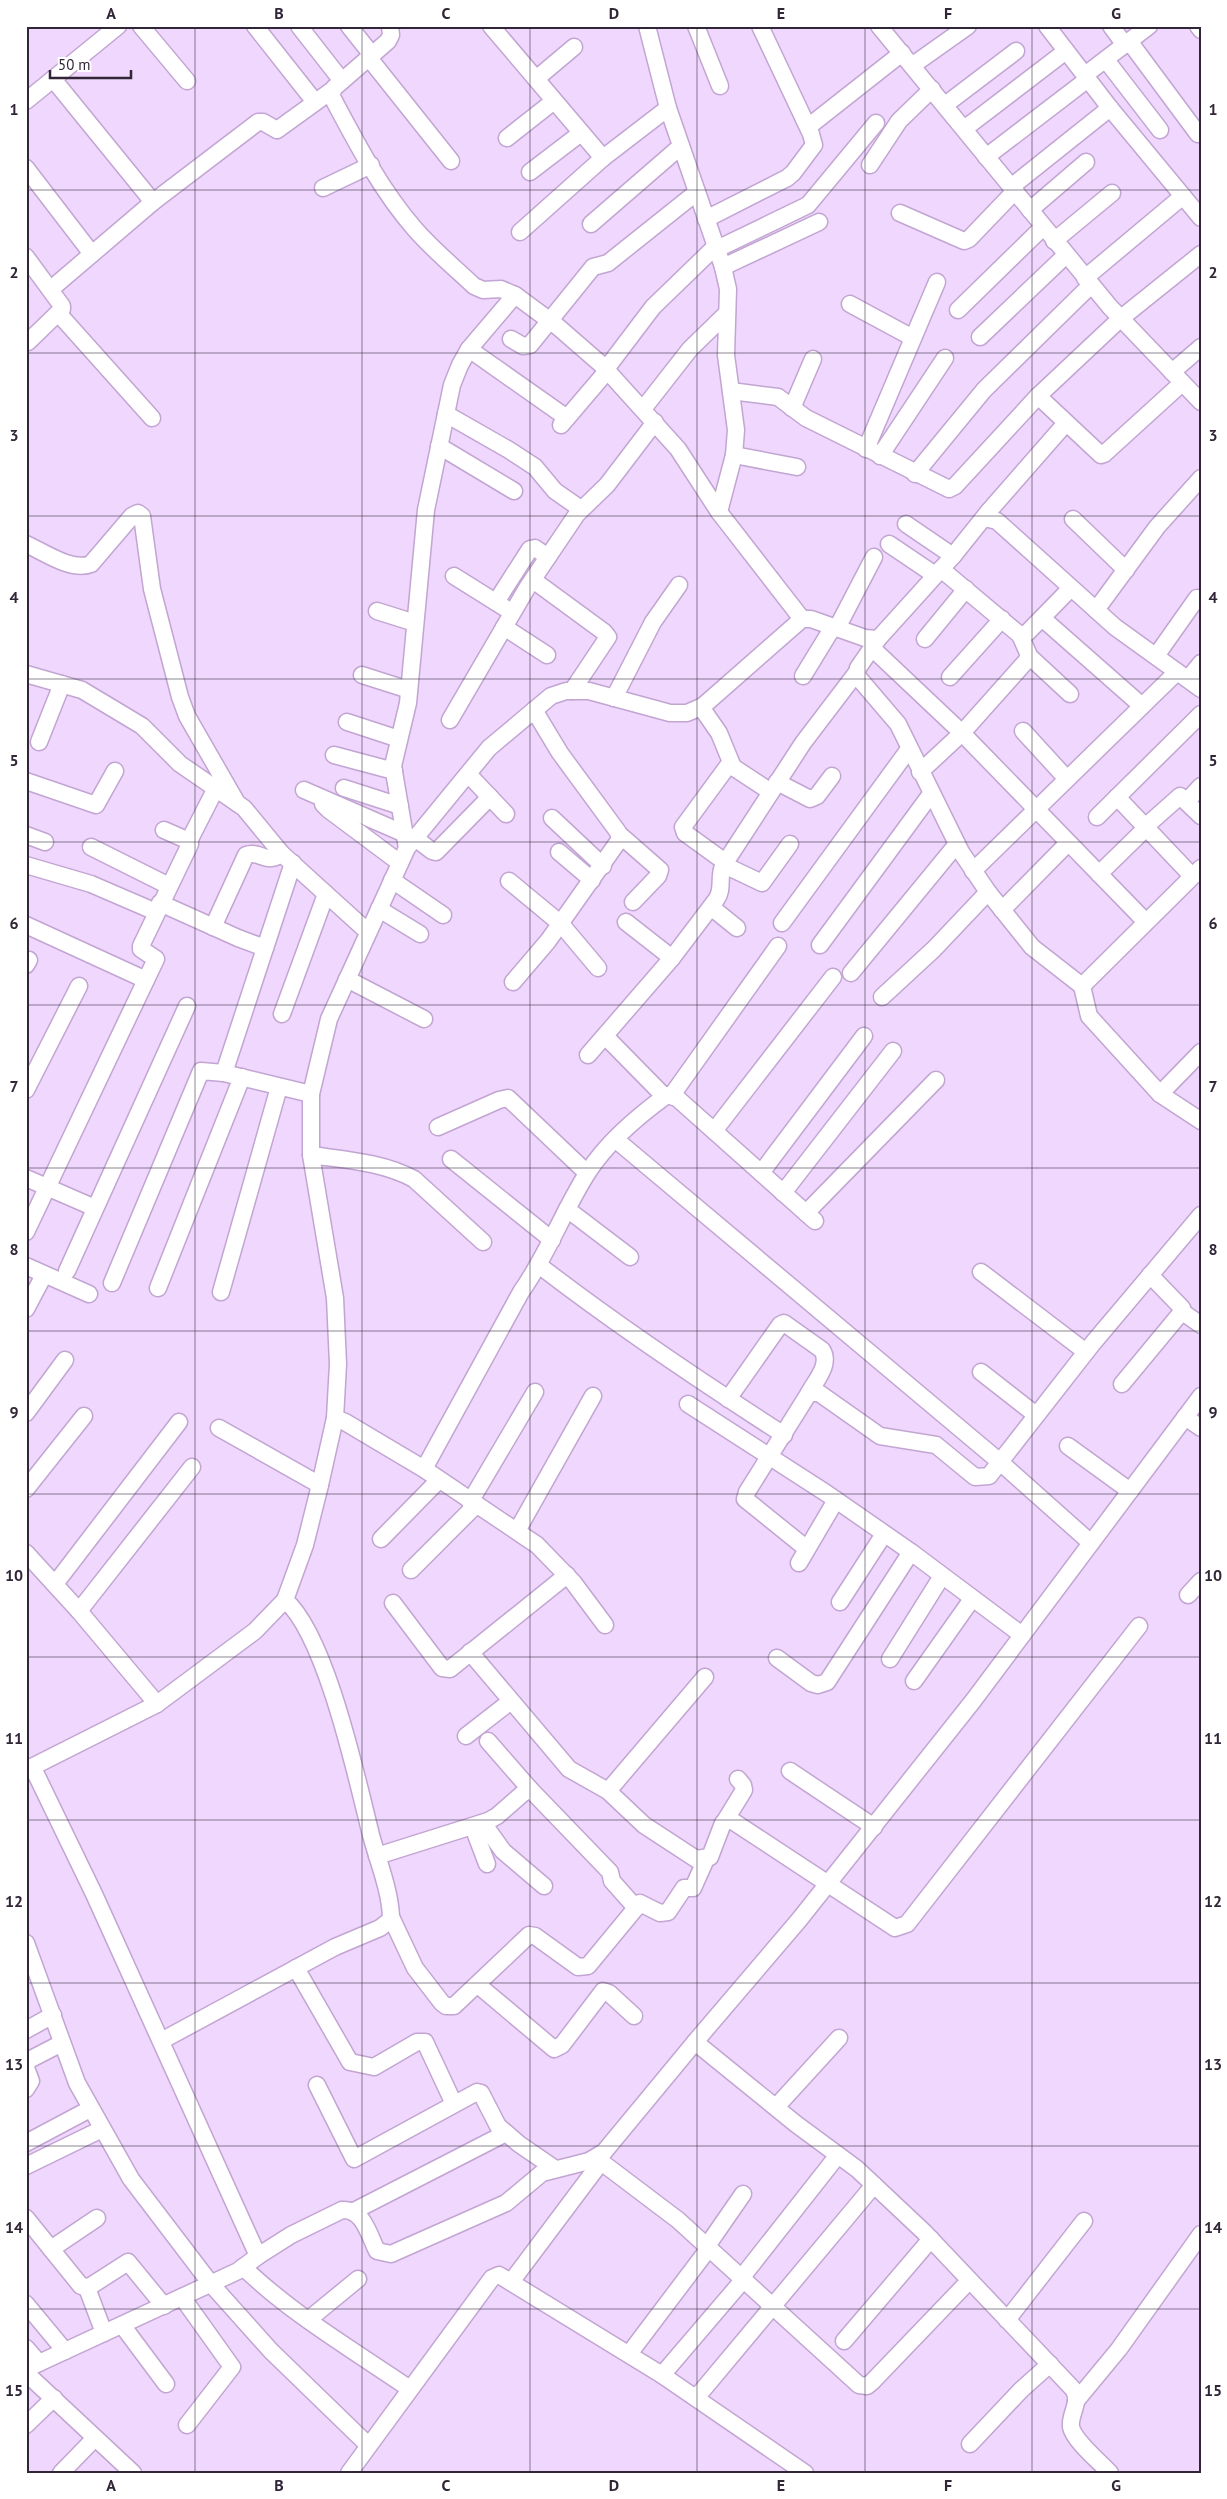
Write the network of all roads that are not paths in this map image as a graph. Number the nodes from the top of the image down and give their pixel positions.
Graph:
1 (118, 26) edge
2 (140, 26) edge
3 (255, 26) edge
4 (299, 26) edge
5 (349, 26) edge
6 (390, 26) edge
7 (491, 26) edge
8 (646, 26) edge
9 (696, 26) edge
10 (760, 26) edge
11 (879, 26) edge
12 (968, 26) edge
13 (1047, 26) edge
14 (1111, 26) edge
15 (1149, 26) edge
16 (1198, 26) edge
17 (1201, 30) edge
18 (1127, 43) junction
19 (574, 47) dead end
20 (1016, 51) dead end
21 (1066, 51) junction
22 (370, 56) junction
23 (907, 59) junction
24 (1106, 60) junction
25 (1086, 77) junction
26 (53, 79) junction
27 (536, 79) junction
28 (187, 81) dead end
29 (337, 86) junction
30 (720, 86) dead end
31 (932, 89) junction
32 (26, 100) edge
33 (554, 101) junction
34 (315, 102) junction
35 (945, 105) junction
36 (668, 108) junction
37 (1110, 108) junction
38 (876, 124) dead end
39 (808, 127) junction
40 (964, 130) junction
41 (1160, 130) dead end
42 (581, 133) junction
43 (1198, 134) dead end
44 (506, 138) dead end
45 (681, 146) junction
46 (986, 157) junction
47 (602, 158) junction
48 (451, 161) dead end
49 (1086, 162) dead end
50 (371, 165) junction
51 (870, 165) dead end
52 (26, 168) edge
53 (530, 172) dead end
54 (323, 188) dead end
55 (1013, 189) junction
56 (697, 192) junction
57 (1112, 193) dead end
58 (1183, 196) junction
59 (153, 202) junction
60 (1030, 210) junction
61 (900, 213) dead end
62 (1201, 218) edge
63 (706, 220) junction
64 (819, 222) dead end
65 (591, 224) dead end
66 (1043, 227) junction
67 (520, 232) dead end
68 (1054, 241) junction
69 (717, 248) junction
70 (92, 254) junction
71 (1201, 254) edge
72 (1066, 255) junction
73 (26, 257) edge
74 (723, 267) junction
75 (1088, 281) junction
76 (937, 282) dead end
77 (51, 289) junction
78 (515, 295) junction
79 (850, 304) dead end
80 (958, 310) dead end
81 (58, 313) junction
82 (727, 313) junction
83 (1120, 318) junction
84 (551, 322) junction
85 (980, 337) dead end
86 (913, 338) junction
87 (511, 339) dead end
88 (28, 342) dead end
89 (1201, 347) edge
90 (469, 348) junction
91 (945, 358) dead end
92 (813, 359) dead end
93 (607, 370) junction
94 (1177, 377) junction
95 (731, 392) junction
96 (1038, 396) junction
97 (1201, 402) edge
98 (792, 408) junction
99 (643, 409) junction
100 (446, 414) junction
101 (152, 418) dead end
102 (655, 422) junction
103 (1066, 423) junction
104 (439, 446) junction
105 (873, 452) junction
106 (734, 455) junction
107 (797, 467) dead end
108 (915, 474) junction
109 (1201, 478) edge
110 (514, 491) dead end
111 (580, 509) junction
112 (988, 511) junction
113 (719, 512) junction
114 (1072, 519) dead end
115 (906, 524) dead end
116 (26, 544) edge
117 (889, 544) dead end
118 (548, 556) junction
119 (874, 556) dead end
120 (953, 556) junction
121 (1126, 570) junction
122 (938, 572) junction
123 (454, 576) dead end
124 (533, 580) junction
125 (679, 585) dead end
126 (1071, 588) junction
127 (966, 589) junction
128 (1197, 598) dead end
129 (496, 602) junction
130 (1096, 610) junction
131 (377, 611) dead end
132 (513, 612) junction
133 (1042, 618) junction
134 (802, 619) junction
135 (1002, 620) junction
136 (415, 622) junction
137 (504, 627) junction
138 (835, 627) junction
139 (1020, 634) junction
140 (925, 639) dead end
141 (875, 643) junction
142 (547, 656) dead end
143 (1029, 656) junction
144 (1156, 656) junction
145 (1201, 663) edge
146 (857, 672) junction
147 (26, 674) edge
148 (362, 675) dead end
149 (803, 676) dead end
150 (950, 677) dead end
151 (1189, 680) edge
152 (62, 684) junction
153 (409, 690) junction
154 (572, 691) junction
155 (1070, 694) dead end
156 (614, 698) junction
157 (1142, 706) junction
158 (701, 707) junction
159 (534, 710) junction
160 (1201, 714) edge
161 (450, 720) dead end
162 (347, 722) dead end
163 (1023, 731) dead end
164 (962, 733) junction
165 (903, 736) junction
166 (399, 739) junction
167 (39, 742) dead end
168 (204, 746) junction
169 (334, 756) dead end
170 (730, 763) junction
171 (182, 764) junction
172 (115, 771) dead end
173 (394, 771) junction
174 (920, 772) junction
175 (468, 774) junction
176 (832, 776) dead end
177 (1067, 779) junction
178 (26, 781) edge
179 (1201, 786) edge
180 (774, 787) junction
181 (216, 788) junction
182 (344, 788) dead end
183 (304, 790) dead end
184 (931, 794) junction
185 (321, 797) junction
186 (490, 797) junction
187 (1117, 797) junction
188 (1187, 801) junction
189 (237, 803) junction
190 (400, 806) junction
191 (1035, 810) junction
192 (506, 814) dead end
193 (1201, 816) edge
194 (1097, 817) dead end
195 (552, 818) dead end
196 (1146, 827) junction
197 (164, 830) dead end
198 (26, 835) edge
199 (620, 835) junction
200 (189, 841) junction
201 (45, 842) dead end
202 (1068, 843) junction
203 (790, 844) dead end
204 (957, 844) junction
205 (407, 846) junction
206 (91, 848) dead end
207 (559, 852) dead end
208 (287, 858) junction
209 (724, 863) junction
210 (26, 864) edge
211 (603, 866) junction
212 (974, 871) junction
213 (1196, 872) edge
214 (1099, 874) junction
215 (392, 880) junction
216 (592, 880) junction
217 (509, 881) dead end
218 (169, 886) junction
219 (988, 892) junction
220 (326, 894) junction
221 (633, 902) dead end
222 (158, 907) junction
223 (711, 908) junction
224 (379, 909) junction
225 (1002, 910) junction
226 (443, 915) dead end
227 (1146, 921) junction
228 (626, 922) dead end
229 (782, 923) dead end
230 (561, 924) junction
231 (26, 925) edge
232 (213, 927) junction
233 (737, 928) dead end
234 (368, 932) junction
235 (420, 934) dead end
236 (820, 945) dead end
237 (778, 946) dead end
238 (265, 948) junction
239 (672, 958) junction
240 (598, 968) dead end
241 (851, 973) dead end
242 (833, 977) dead end
243 (347, 979) junction
244 (146, 980) junction
245 (513, 982) dead end
246 (79, 986) dead end
247 (1082, 986) junction
248 (882, 997) dead end
249 (187, 1006) dead end
250 (282, 1014) dead end
251 (424, 1019) dead end
252 (605, 1036) junction
253 (864, 1036) dead end
254 (893, 1051) dead end
255 (1201, 1052) edge
256 (588, 1055) dead end
257 (224, 1073) junction
258 (242, 1078) junction
259 (936, 1080) dead end
260 (280, 1086) junction
261 (26, 1090) edge
262 (311, 1094) junction
263 (1160, 1094) junction
264 (668, 1096) junction
265 (1200, 1120) edge
266 (438, 1127) dead end
267 (714, 1131) junction
268 (615, 1139) junction
269 (310, 1155) junction
270 (450, 1159) dead end
271 (587, 1173) junction
272 (761, 1173) junction
273 (26, 1178) edge
274 (47, 1188) junction
275 (783, 1193) junction
276 (95, 1208) junction
277 (567, 1209) junction
278 (1201, 1215) edge
279 (26, 1232) edge
280 (552, 1240) junction
281 (483, 1242) dead end
282 (630, 1257) dead end
283 (26, 1266) edge
284 (540, 1266) junction
285 (67, 1271) dead end
286 (981, 1272) dead end
287 (44, 1275) junction
288 (1150, 1275) junction
289 (112, 1283) dead end
290 (158, 1288) dead end
291 (221, 1292) dead end
292 (89, 1294) dead end
293 (26, 1309) edge
294 (1182, 1311) junction
295 (1201, 1325) edge
296 (1086, 1352) junction
297 (66, 1360) dead end
298 (981, 1372) dead end
299 (1122, 1384) dead end
300 (534, 1392) dead end
301 (809, 1393) junction
302 (593, 1396) dead end
303 (1201, 1396) edge
304 (728, 1398) junction
305 (688, 1404) dead end
306 (26, 1413) edge
307 (1036, 1415) junction
308 (84, 1416) dead end
309 (1185, 1417) junction
310 (334, 1418) junction
311 (178, 1422) dead end
312 (219, 1428) dead end
313 (1201, 1428) edge
314 (784, 1435) junction
315 (1068, 1446) dead end
316 (770, 1458) junction
317 (1000, 1462) junction
318 (192, 1468) dead end
319 (424, 1469) junction
320 (439, 1480) junction
321 (320, 1485) junction
322 (26, 1489) edge
323 (1130, 1491) junction
324 (836, 1500) junction
325 (473, 1504) junction
326 (517, 1531) junction
327 (884, 1534) junction
328 (381, 1539) dead end
329 (1091, 1544) junction
330 (808, 1549) junction
331 (911, 1552) junction
332 (26, 1553) edge
333 (799, 1563) dead end
334 (411, 1570) dead end
335 (567, 1575) junction
336 (942, 1576) junction
337 (1201, 1581) edge
338 (55, 1584) junction
339 (1188, 1595) dead end
340 (972, 1599) junction
341 (285, 1600) junction
342 (840, 1602) dead end
343 (393, 1603) dead end
344 (79, 1611) junction
345 (605, 1625) dead end
346 (1139, 1626) dead end
347 (1022, 1636) junction
348 (470, 1652) junction
349 (777, 1658) dead end
350 (890, 1658) dead end
351 (705, 1677) dead end
352 (914, 1682) dead end
353 (511, 1701) junction
354 (157, 1704) junction
355 (466, 1736) dead end
356 (488, 1741) dead end
357 (30, 1769) edge
358 (790, 1771) dead end
359 (738, 1779) dead end
360 (529, 1788) junction
361 (608, 1791) junction
362 (724, 1821) junction
363 (478, 1825) junction
364 (874, 1827) junction
365 (377, 1856) junction
366 (706, 1859) junction
367 (487, 1864) dead end
368 (828, 1884) junction
369 (544, 1886) dead end
370 (636, 1908) junction
371 (391, 1917) junction
372 (26, 1943) edge
373 (296, 1968) junction
374 (478, 1984) junction
375 (53, 2015) junction
376 (634, 2016) dead end
377 (26, 2030) edge
378 (839, 2038) dead end
379 (161, 2041) junction
380 (695, 2042) junction
381 (62, 2043) junction
382 (26, 2067) edge
383 (317, 2085) dead end
384 (26, 2089) edge
385 (454, 2104) junction
386 (776, 2107) junction
387 (90, 2109) junction
388 (102, 2129) junction
389 (506, 2133) junction
390 (26, 2143) edge
391 (838, 2155) junction
392 (598, 2160) junction
393 (26, 2166) edge
394 (554, 2168) junction
395 (874, 2185) junction
396 (743, 2194) dead end
397 (354, 2211) junction
398 (26, 2218) edge
399 (97, 2218) dead end
400 (1084, 2221) dead end
401 (1201, 2234) edge
402 (931, 2239) junction
403 (708, 2247) junction
404 (51, 2249) junction
405 (258, 2256) junction
406 (243, 2267) junction
407 (743, 2278) junction
408 (358, 2279) dead end
409 (969, 2281) junction
410 (511, 2282) junction
411 (211, 2284) junction
412 (86, 2288) junction
413 (182, 2298) junction
414 (26, 2304) edge
415 (772, 2305) junction
416 (164, 2306) junction
417 (308, 2320) junction
418 (1007, 2320) junction
419 (122, 2325) junction
420 (104, 2333) junction
421 (844, 2341) dead end
422 (26, 2348) edge
423 (65, 2351) junction
424 (629, 2354) junction
425 (1050, 2364) junction
426 (31, 2368) edge
427 (662, 2376) junction
428 (166, 2384) dead end
429 (410, 2389) junction
430 (54, 2398) junction
431 (696, 2398) junction
432 (1076, 2401) junction
433 (26, 2425) edge
434 (187, 2425) dead end
435 (96, 2438) junction
436 (970, 2444) dead end
437 (368, 2445) junction
438 (130, 2472) edge
439 (60, 2473) edge
440 (349, 2473) edge
441 (805, 2473) edge
442 (1110, 2473) edge

1 - 26 street
2 - 28 street
3 - 34 street
4 - 29 street
5 - 22 street
6 - 22 street
7 - 27 street
8 - 36 street
9 - 30 street
10 - 39 street
11 - 23 street
12 - 23 street
13 - 21 street
14 - 18 street
15 - 18 street
16 - 17 street
18 - 24 street
18 - 43 street
19 - 27 street
20 - 35 street
21 - 25 street
21 - 40 street
22 - 29 street
22 - 48 street
23 - 31 street
23 - 39 street
24 - 25 street
24 - 41 street
25 - 37 street
25 - 46 street
26 - 32 street
26 - 59 street
27 - 33 street
29 - 34 street
29 - 50 street
31 - 35 street
31 - 51 street
33 - 42 street
33 - 44 street
34 - 59 street
35 - 40 street
36 - 45 street
36 - 47 street
37 - 55 street
37 - 58 street
38 - 69 street
39 - 63 street
40 - 46 street
42 - 47 street
42 - 53 street
45 - 56 street
45 - 65 street
46 - 55 street
47 - 67 street
49 - 60 street
50 - 54 street
50 - 78 street
52 - 70 street
55 - 60 street
55 - 61 street
56 - 63 street
56 - 84 street
57 - 68 street
58 - 62 street
58 - 75 street
59 - 70 street
60 - 66 street
63 - 69 street
64 - 74 street
66 - 68 street
66 - 80 street
68 - 72 street
69 - 74 street
69 - 93 street
70 - 77 street
71 - 83 street
72 - 75 street
72 - 85 street
73 - 77 street
74 - 82 street
75 - 83 street
75 - 108 street
76 - 86 street
77 - 81 street
78 - 84 street
78 - 90 street
79 - 86 street
81 - 88 street
81 - 101 street
82 - 95 street
82 - 99 street
83 - 94 street
83 - 96 street
84 - 87 street
84 - 93 street
86 - 105 street
89 - 94 street
90 - 93 street
90 - 100 street
91 - 105 street
92 - 98 street
93 - 99 street
94 - 97 street
94 - 103 street
95 - 98 street
95 - 106 street
96 - 103 street
96 - 108 street
98 - 105 street
99 - 102 street
100 - 104 street
100 - 111 street
102 - 111 street
102 - 113 street
103 - 112 street
104 - 110 street
104 - 136 street
105 - 108 street
106 - 107 street
106 - 113 street
109 - 121 street
111 - 118 street
112 - 120 street
112 - 126 street
113 - 134 street
114 - 121 street
115 - 120 street
116 - 168 street
117 - 122 street
118 - 124 street
118 - 129 street
119 - 138 street
120 - 122 street
121 - 130 street
122 - 127 street
122 - 141 street
123 - 129 street
124 - 132 street
124 - 154 street
125 - 156 street
126 - 130 street
126 - 133 street
127 - 135 street
127 - 140 street
128 - 144 street
129 - 132 street
130 - 144 street
131 - 136 street
132 - 137 street
133 - 139 street
133 - 157 street
134 - 138 street
134 - 158 street
135 - 139 street
135 - 150 street
136 - 153 street
137 - 142 street
137 - 161 street
138 - 141 street
138 - 149 street
139 - 143 street
141 - 146 street
141 - 164 street
143 - 155 street
143 - 164 street
144 - 151 street
145 - 151 street
146 - 165 street
146 - 180 street
147 - 152 street
148 - 153 street
151 - 157 street
152 - 167 street
152 - 171 street
153 - 166 street
154 - 156 street
154 - 159 street
156 - 158 street
157 - 177 street
158 - 170 street
159 - 175 street
159 - 199 street
160 - 187 street
162 - 166 street
163 - 177 street
164 - 174 street
164 - 191 street
165 - 174 street
165 - 229 street
166 - 173 street
168 - 171 street
168 - 189 street
169 - 173 street
170 - 180 street
170 - 209 street
171 - 181 street
172 - 178 street
173 - 190 street
174 - 184 street
175 - 186 street
175 - 205 street
176 - 180 street
177 - 191 street
179 - 188 street
180 - 209 street
181 - 189 street
181 - 200 street
182 - 190 street
183 - 185 street
184 - 204 street
184 - 236 street
185 - 205 street
185 - 205 street
186 - 192 street
186 - 205 street
187 - 194 street
187 - 196 street
188 - 193 street
188 - 196 street
189 - 208 street
190 - 205 street
191 - 202 street
191 - 212 street
195 - 211 street
196 - 213 street
196 - 214 street
197 - 200 street
198 - 201 street
199 - 211 street
199 - 221 street
200 - 218 street
202 - 214 street
202 - 225 street
203 - 209 street
204 - 212 street
204 - 241 street
205 - 215 street
206 - 218 street
207 - 216 street
208 - 220 street
208 - 232 street
208 - 238 street
209 - 223 street
210 - 222 street
211 - 216 street
212 - 219 street
213 - 227 street
214 - 227 street
215 - 224 street
215 - 226 street
216 - 230 street
217 - 230 street
218 - 222 street
219 - 225 street
219 - 248 street
220 - 234 street
220 - 250 street
222 - 232 street
222 - 244 street
223 - 233 street
223 - 239 street
224 - 234 street
224 - 235 street
225 - 247 street
227 - 247 street
228 - 239 street
230 - 240 street
230 - 245 street
231 - 244 street
232 - 238 street
234 - 243 street
237 - 264 street
238 - 257 street
239 - 252 street
242 - 267 street
243 - 251 street
243 - 262 street
244 - 274 street
246 - 261 street
247 - 263 street
249 - 276 street
252 - 256 street
252 - 264 street
253 - 272 street
254 - 275 street
255 - 263 street
257 - 258 street
257 - 289 street
258 - 260 street
258 - 290 street
259 - 275 street
260 - 262 street
260 - 291 street
262 - 269 street
263 - 265 street
264 - 267 street
264 - 268 street
266 - 271 street
267 - 272 street
268 - 271 street
268 - 317 street
269 - 281 street
269 - 310 street
270 - 280 street
271 - 277 street
272 - 275 street
273 - 274 street
274 - 276 street
274 - 279 street
276 - 285 street
277 - 280 street
277 - 282 street
278 - 288 street
280 - 284 street
283 - 287 street
284 - 304 street
284 - 319 street
286 - 296 street
287 - 292 street
287 - 293 street
288 - 294 street
288 - 296 street
294 - 295 street
294 - 299 street
296 - 307 street
297 - 306 street
298 - 307 street
300 - 325 street
301 - 304 street
301 - 314 street
301 - 317 street
302 - 326 street
303 - 309 street
304 - 314 street
305 - 316 street
307 - 317 street
308 - 322 street
309 - 313 street
309 - 323 street
310 - 319 street
310 - 321 street
311 - 338 street
312 - 321 street
314 - 316 street
315 - 323 street
316 - 324 street
316 - 330 street
317 - 329 street
318 - 344 street
319 - 320 street
320 - 325 street
320 - 328 street
321 - 341 street
323 - 329 street
324 - 327 street
324 - 330 street
325 - 326 street
325 - 334 street
326 - 335 street
327 - 331 street
327 - 342 street
329 - 347 street
330 - 333 street
331 - 336 street
331 - 349 street
332 - 338 street
335 - 345 street
335 - 348 street
336 - 340 street
336 - 350 street
337 - 339 street
338 - 344 street
340 - 347 street
340 - 352 street
341 - 354 street
341 - 365 street
343 - 348 street
344 - 354 street
346 - 368 street
347 - 364 street
348 - 353 street
351 - 361 street
353 - 355 street
353 - 361 street
354 - 357 street
356 - 360 street
357 - 379 street
358 - 364 street
359 - 362 street
360 - 363 street
360 - 370 street
361 - 366 street
362 - 366 street
362 - 368 street
363 - 365 street
363 - 367 street
363 - 369 street
364 - 368 street
365 - 371 street
366 - 370 street
368 - 380 street
370 - 374 street
371 - 373 street
371 - 374 street
372 - 375 street
373 - 379 street
373 - 385 street
374 - 376 street
375 - 377 street
375 - 381 street
378 - 386 street
379 - 405 street
380 - 386 street
380 - 392 street
381 - 382 street
381 - 387 street
382 - 384 street
383 - 385 street
385 - 389 street
386 - 391 street
387 - 388 street
387 - 390 street
388 - 393 street
388 - 411 street
389 - 394 street
389 - 397 street
391 - 395 street
391 - 407 street
392 - 394 street
392 - 403 street
392 - 410 street
394 - 397 street
395 - 402 street
395 - 415 street
396 - 403 street
397 - 405 street
398 - 404 street
399 - 404 street
400 - 418 street
401 - 432 street
402 - 409 street
402 - 421 street
403 - 407 street
403 - 424 street
404 - 412 street
405 - 406 street
406 - 411 street
406 - 417 street
407 - 415 street
407 - 427 street
408 - 417 street
409 - 415 street
409 - 418 street
410 - 424 street
410 - 429 street
411 - 413 street
411 - 437 street
412 - 416 street
412 - 420 street
413 - 416 street
413 - 434 street
414 - 423 street
415 - 431 street
416 - 419 street
417 - 429 street
418 - 425 street
419 - 420 street
419 - 428 street
420 - 423 street
422 - 426 street
423 - 426 street
424 - 427 street
425 - 432 street
425 - 436 street
426 - 430 street
427 - 431 street
429 - 437 street
430 - 433 street
430 - 435 street
431 - 441 street
432 - 442 street
435 - 438 street
435 - 439 street
437 - 440 street

